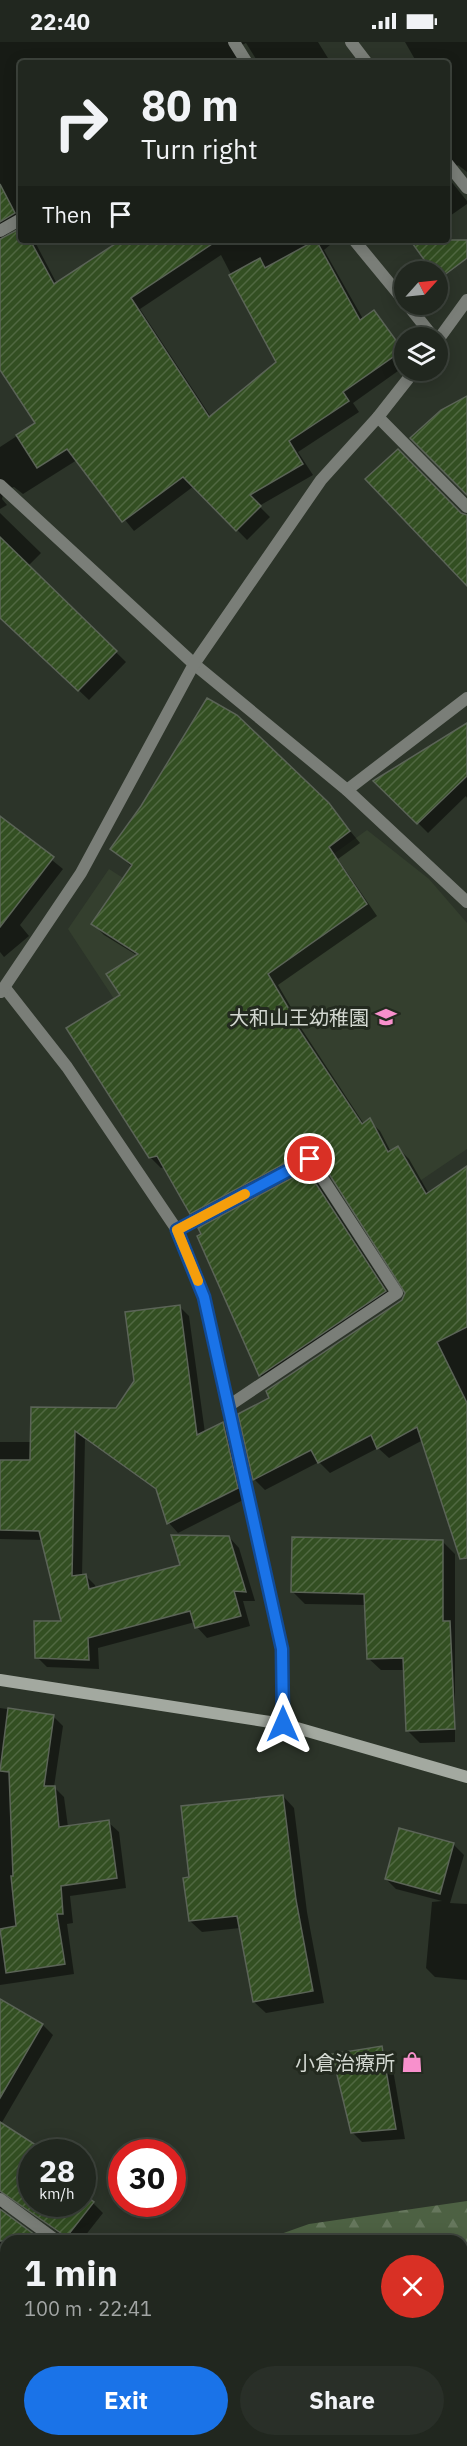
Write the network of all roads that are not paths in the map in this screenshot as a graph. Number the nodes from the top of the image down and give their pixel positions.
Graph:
1 (234, 42) edge
2 (351, 42) edge
3 (245, 60) edge
4 (365, 60) edge
5 (450, 167) edge
6 (467, 188) edge
7 (18, 221) edge
8 (0, 231) edge
9 (356, 243) edge
10 (394, 288) edge
11 (467, 300) edge
12 (416, 315) edge
13 (425, 327) edge
14 (447, 327) edge
15 (406, 381) edge
16 (378, 417) junction
17 (0, 485) edge
18 (467, 507) edge
19 (194, 664) junction
20 (467, 698) edge
21 (347, 790) junction
22 (467, 902) edge
23 (2, 990) edge
24 (177, 1230) junction
25 (227, 1407) junction
26 (0, 1680) edge
27 (283, 1724) junction
28 (467, 1777) edge
29 (0, 2199) edge
30 (49, 2235) edge

1 - 3 street
2 - 4 street
5 - 6 street
7 - 8 street
9 - 10 street
11 - 14 street
12 - 13 street
15 - 16 street
16 - 18 street
16 - 19 street
17 - 19 street
19 - 21 street
19 - 23 street
20 - 21 street
21 - 22 street
23 - 24 street
24 - 25 street
24 - 25 street
25 - 27 street
26 - 27 street
27 - 28 street
29 - 30 street

